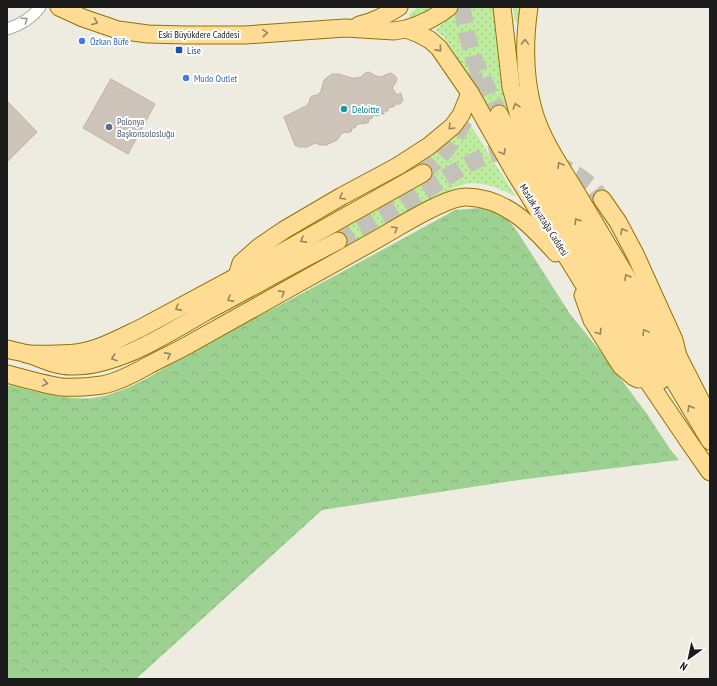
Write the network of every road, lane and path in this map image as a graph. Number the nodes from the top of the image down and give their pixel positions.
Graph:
1 (40, 7) edge
2 (59, 7) edge
3 (449, 7) edge
4 (502, 7) edge
5 (529, 7) edge
6 (395, 10) edge
7 (345, 28) junction
8 (7, 29) edge
9 (406, 29) junction
10 (470, 93) junction
11 (499, 114) tunnel mouth
12 (423, 173) tunnel mouth
13 (602, 199) tunnel mouth
14 (338, 241) tunnel mouth
15 (237, 276) junction
16 (583, 283) junction
17 (7, 349) edge
18 (26, 354) junction
19 (660, 368) junction
20 (7, 374) edge
21 (710, 419) edge
22 (710, 441) edge
23 (710, 471) edge

8 -> 1 street
2 -> 7 main road, Eski Büyükdere Caddesi
3 - 9 main road
19 -> 4 main road
19 -> 5 main road
6 - 7 main road
7 - 9 main road, Maslak Ayazağa Caddesi
9 -> 10 main road, Maslak Ayazağa Caddesi
10 -> 15 main road
10 -> 16 main road, Maslak Ayazağa Caddesi
11 - 19 main road
12 -> 15 main road
19 -> 13 main road
14 -> 18 main road
15 -> 18 main road
16 -> 19 main road, Maslak Ayazağa Caddesi
20 -> 16 main road
17 - 18 main road
19 - 21 main road
22 -> 19 main road
19 - 23 main road, Maslak Ayazağa Caddesi

